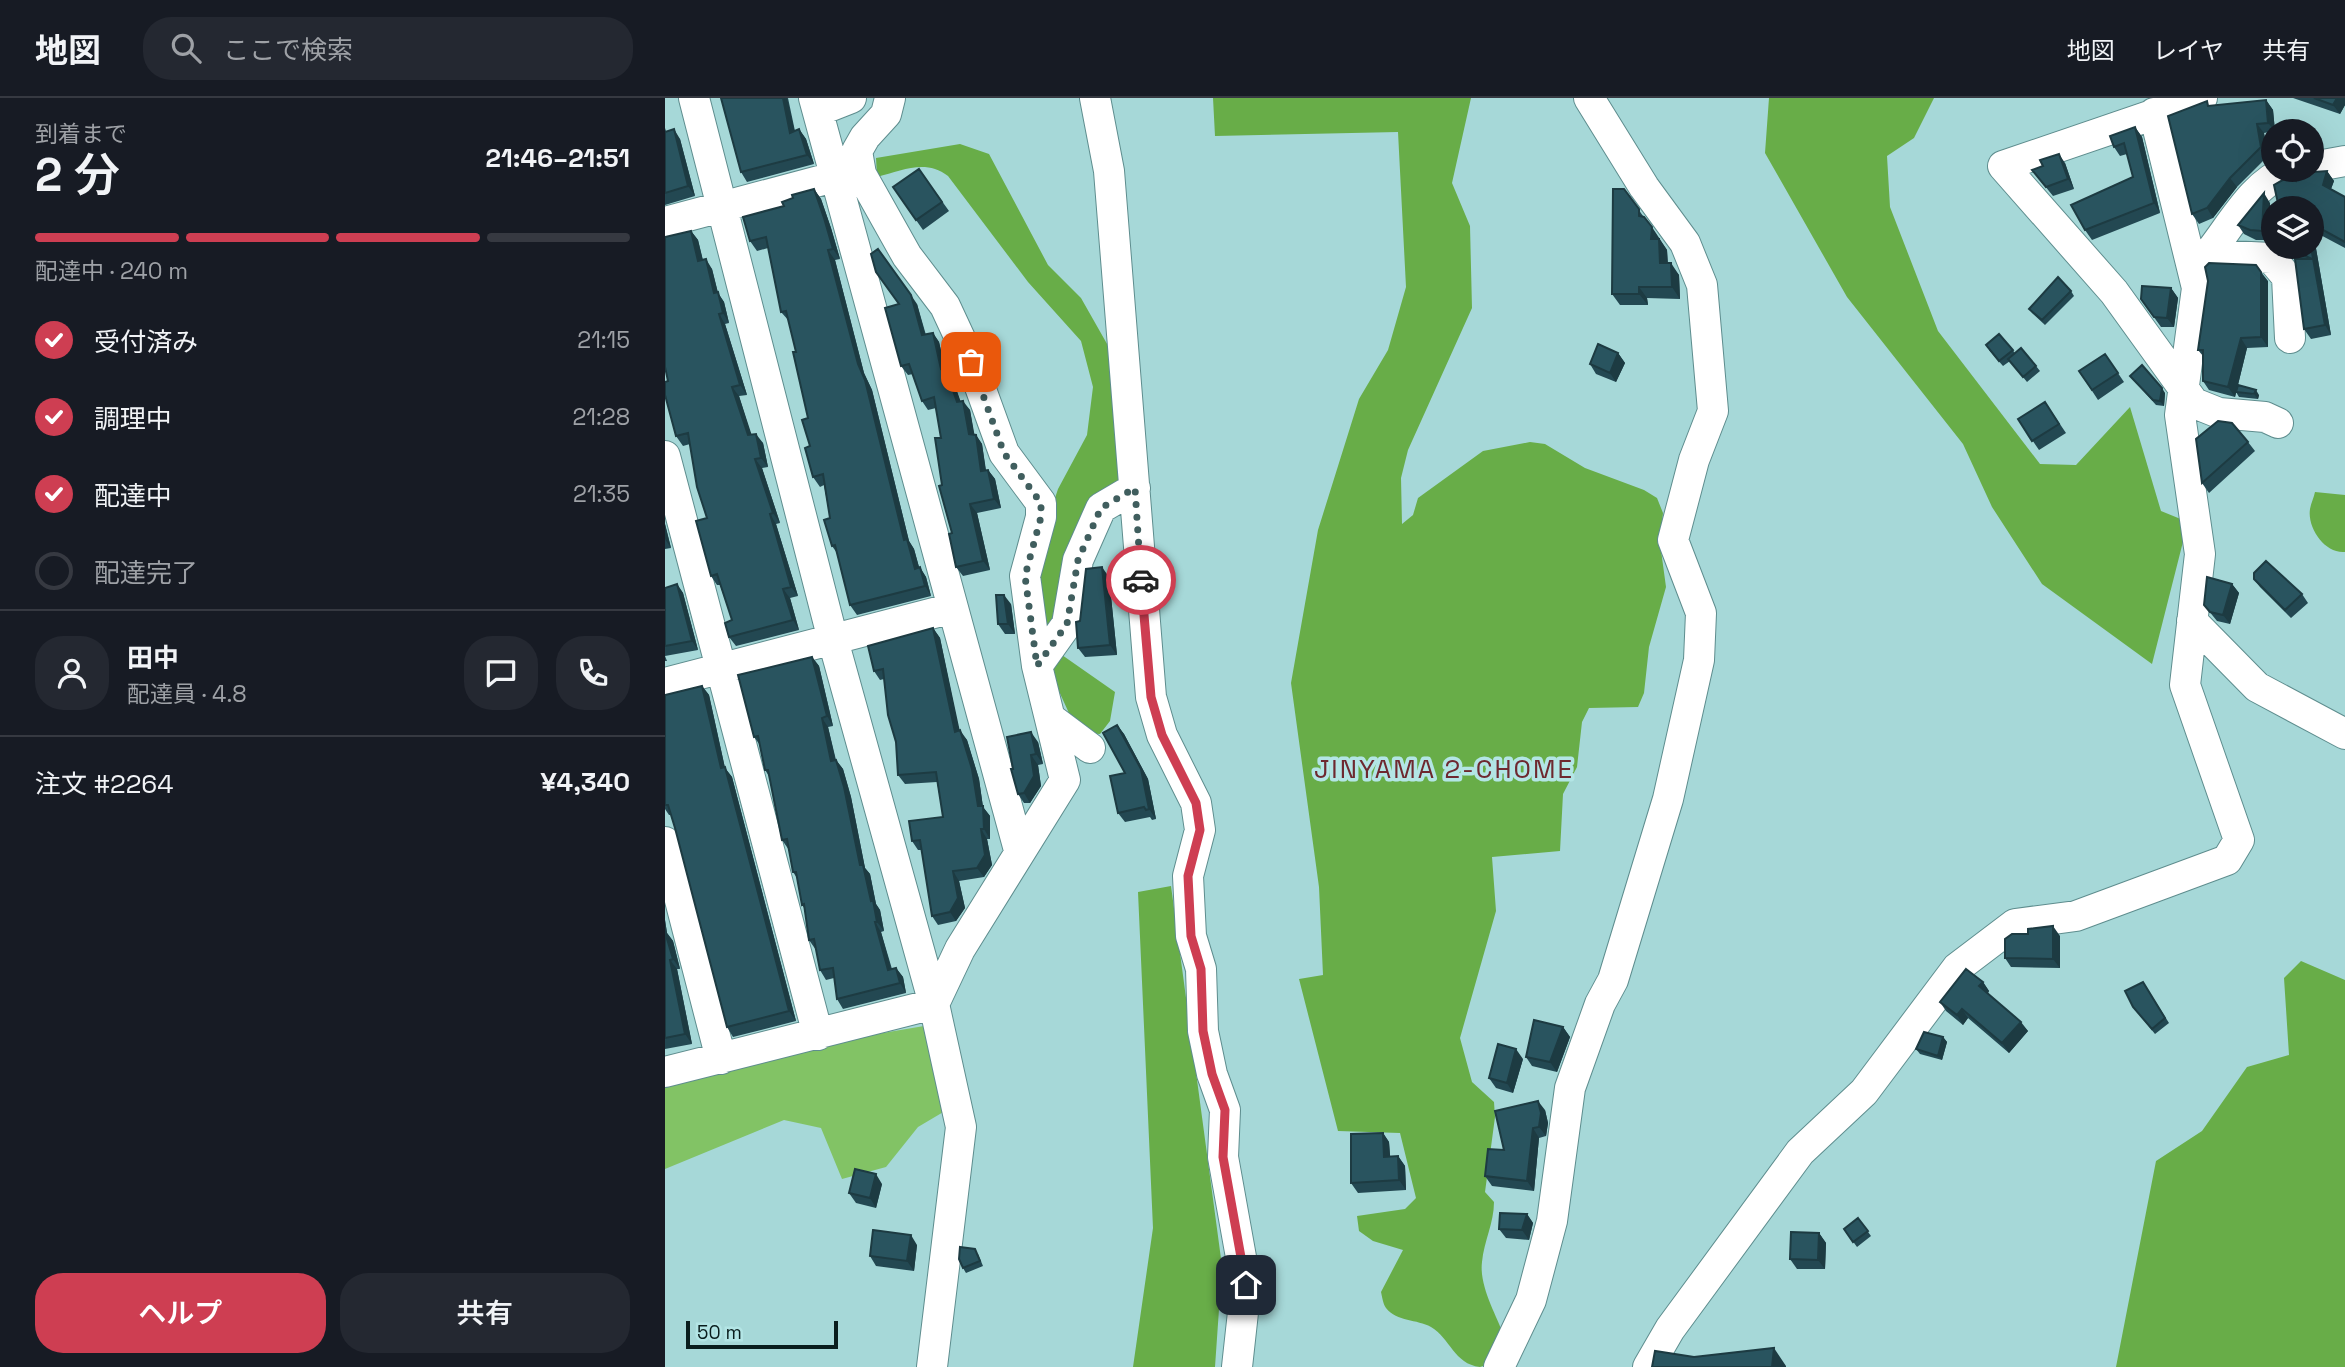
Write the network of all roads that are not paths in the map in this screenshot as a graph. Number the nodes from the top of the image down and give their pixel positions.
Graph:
1 (694, 98) edge
2 (851, 98) edge
3 (890, 98) edge
4 (1095, 98) edge
5 (1589, 98) edge
6 (2202, 98) edge
7 (816, 104) edge
8 (2154, 113) junction
9 (2345, 161) edge
10 (2324, 165) edge
11 (834, 177) junction
12 (2267, 182) edge
13 (722, 207) junction
14 (665, 222) edge
15 (2202, 263) junction
16 (2290, 338) dead end
17 (2183, 386) junction
18 (2278, 423) dead end
19 (665, 456) edge
20 (1135, 488) junction
21 (678, 561) edge
22 (953, 608) junction
23 (2192, 621) junction
24 (833, 640) junction
25 (1037, 666) junction
26 (721, 668) junction
27 (665, 683) edge
28 (1050, 718) junction
29 (2345, 734) edge
30 (1090, 748) dead end
31 (665, 842) edge
32 (1019, 850) junction
33 (934, 1004) junction
34 (818, 1035) junction
35 (721, 1059) junction
36 (665, 1072) edge
37 (932, 1367) edge
38 (1237, 1367) edge
39 (1499, 1367) edge
40 (1648, 1367) edge

1 - 13 street
2 - 7 street
3 - 25 street
4 - 20 street
5 - 39 street
6 - 8 street
7 - 11 street
8 - 15 street
8 - 17 street
9 - 10 street
11 - 13 street
11 - 22 street
12 - 15 street
13 - 14 street
13 - 24 street
15 - 16 street
15 - 17 street
17 - 18 street
17 - 23 street
19 - 21 street
20 - 25 street
20 - 38 street
21 - 26 street
22 - 24 street
22 - 32 street
23 - 29 street
23 - 40 street
24 - 26 street
24 - 33 street
25 - 28 street
26 - 27 street
26 - 34 street
28 - 30 street
28 - 32 street
31 - 35 street
32 - 33 street
33 - 34 street
33 - 37 street
34 - 35 street
35 - 36 street

